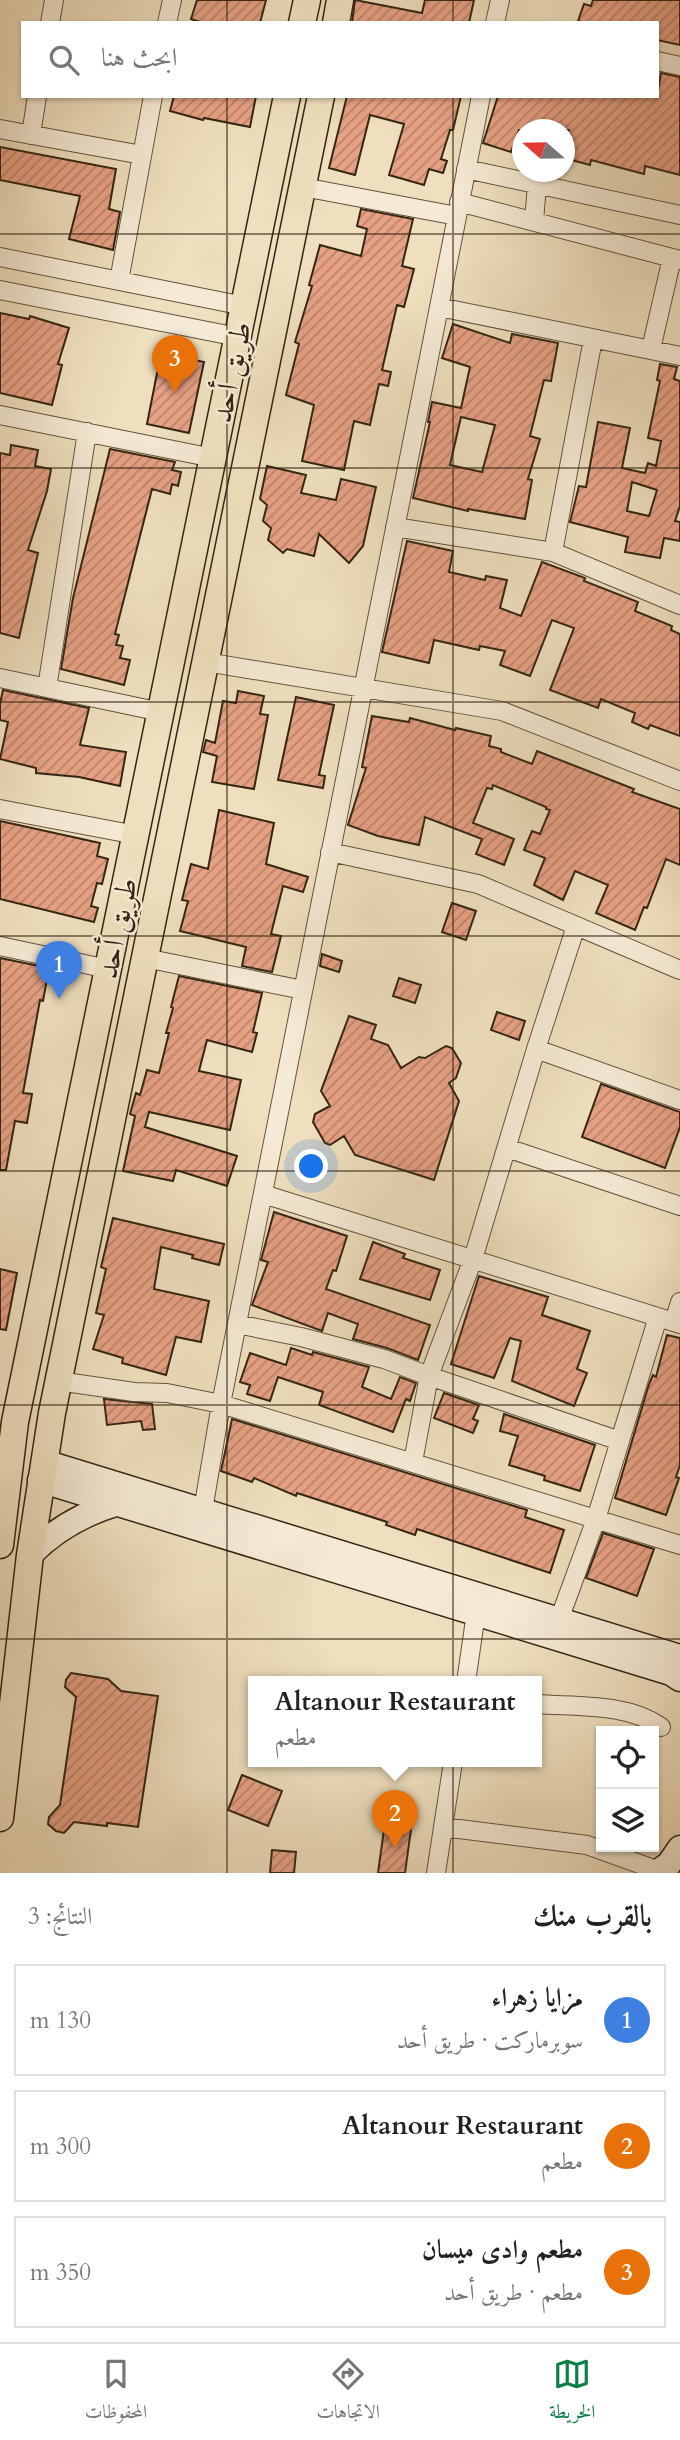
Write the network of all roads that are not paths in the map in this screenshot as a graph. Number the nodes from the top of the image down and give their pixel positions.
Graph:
1 (54, 0) edge
2 (172, 0) edge
3 (307, 0) edge
4 (340, 0) edge
5 (500, 0) edge
6 (50, 21) edge
7 (167, 21) edge
8 (302, 21) edge
9 (336, 21) edge
10 (495, 21) edge
11 (659, 61) edge
12 (680, 66) edge
13 (37, 98) edge
14 (153, 98) edge
15 (287, 98) edge
16 (321, 98) edge
17 (481, 98) edge
18 (0, 129) edge
19 (30, 135) junction
20 (142, 155) junction
21 (466, 169) junction
22 (537, 185) junction
23 (303, 187) junction
24 (458, 209) junction
25 (680, 215) edge
26 (534, 221) junction
27 (0, 257) edge
28 (676, 259) edge
29 (119, 281) junction
30 (0, 290) edge
31 (244, 306) junction
32 (439, 307) junction
33 (238, 337) junction
34 (593, 339) junction
35 (651, 349) junction
36 (680, 356) edge
37 (0, 415) edge
38 (87, 432) junction
39 (213, 458) junction
40 (395, 527) junction
41 (552, 552) junction
42 (680, 605) edge
43 (206, 662) junction
44 (0, 678) edge
45 (47, 688) junction
46 (363, 688) junction
47 (161, 712) junction
48 (680, 781) edge
49 (0, 808) edge
50 (136, 835) junction
51 (330, 852) junction
52 (576, 926) junction
53 (0, 946) edge
54 (145, 958) junction
55 (108, 969) junction
56 (680, 970) edge
57 (303, 990) junction
58 (536, 1049) junction
59 (680, 1100) edge
60 (507, 1148) junction
61 (263, 1194) junction
62 (680, 1206) edge
63 (473, 1259) junction
64 (680, 1302) edge
65 (671, 1321) edge
66 (237, 1324) junction
67 (429, 1377) junction
68 (58, 1381) junction
69 (221, 1404) junction
70 (620, 1441) junction
71 (413, 1462) junction
72 (42, 1471) junction
73 (118, 1503) junction
74 (203, 1510) junction
75 (596, 1519) junction
76 (0, 1545) edge
77 (680, 1545) edge
78 (30, 1555) junction
79 (476, 1613) junction
80 (559, 1620) junction
81 (680, 1657) edge
82 (467, 1676) edge
83 (680, 1679) edge
84 (542, 1704) edge
85 (661, 1727) dead end
86 (452, 1767) edge
87 (0, 1818) edge
88 (443, 1827) junction
89 (680, 1848) edge
90 (658, 1872) edge
91 (436, 1873) edge

1 - 6 street
2 - 7 street
3 - 8 main road
4 - 9 main road
5 - 10 street
11 - 12 street
13 - 19 street
14 - 20 street
15 - 31 main road, طريق أحد
16 - 23 main road, طريق أحد
17 - 21 street
18 - 19 street
19 - 20 street
20 - 29 street
21 - 22 street
21 - 24 street
22 - 25 street
22 - 26 street
23 - 24 street
23 - 43 main road, طريق أحد
24 - 26 street
24 - 32 street
26 - 28 street
27 - 29 street
28 - 35 street
29 - 31 street
30 - 33 street
31 - 33 main road, طريق أحد
32 - 34 street
32 - 40 street
33 - 39 main road, طريق أحد
34 - 35 street
34 - 41 street
35 - 36 street
37 - 38 street
38 - 39 street
38 - 45 street
39 - 47 main road, طريق أحد
40 - 41 street
40 - 46 street
41 - 42 street
43 - 46 street
43 - 54 main road, طريق أحد
44 - 45 street
45 - 47 street
46 - 48 street
46 - 51 street
47 - 50 main road, طريق أحد
49 - 50 street
50 - 55 main road, طريق أحد
51 - 52 street
51 - 57 street
52 - 56 street
52 - 58 street
53 - 55 street
54 - 57 street
54 - 68 main road, طريق أحد
55 - 76 main road, طريق أحد
57 - 61 street
58 - 59 street
58 - 60 street
60 - 62 street
60 - 63 street
61 - 63 street
61 - 66 street
63 - 65 street
63 - 67 street
64 - 65 street
65 - 70 street
66 - 67 street
66 - 69 street
67 - 70 street
67 - 71 street
68 - 69 street
68 - 72 main road, طريق أحد
69 - 71 street
69 - 74 street
70 - 75 street
71 - 75 street
72 - 73 street
72 - 74 street
72 - 78 main road, طريق أحد
73 - 78 street
73 - 79 street
74 - 80 street
75 - 77 street
75 - 80 street
78 - 87 main road, طريق أحد
79 - 82 street
79 - 83 street
80 - 81 street
84 - 85 street
86 - 88 street
88 - 90 street
88 - 91 street
89 - 90 street

